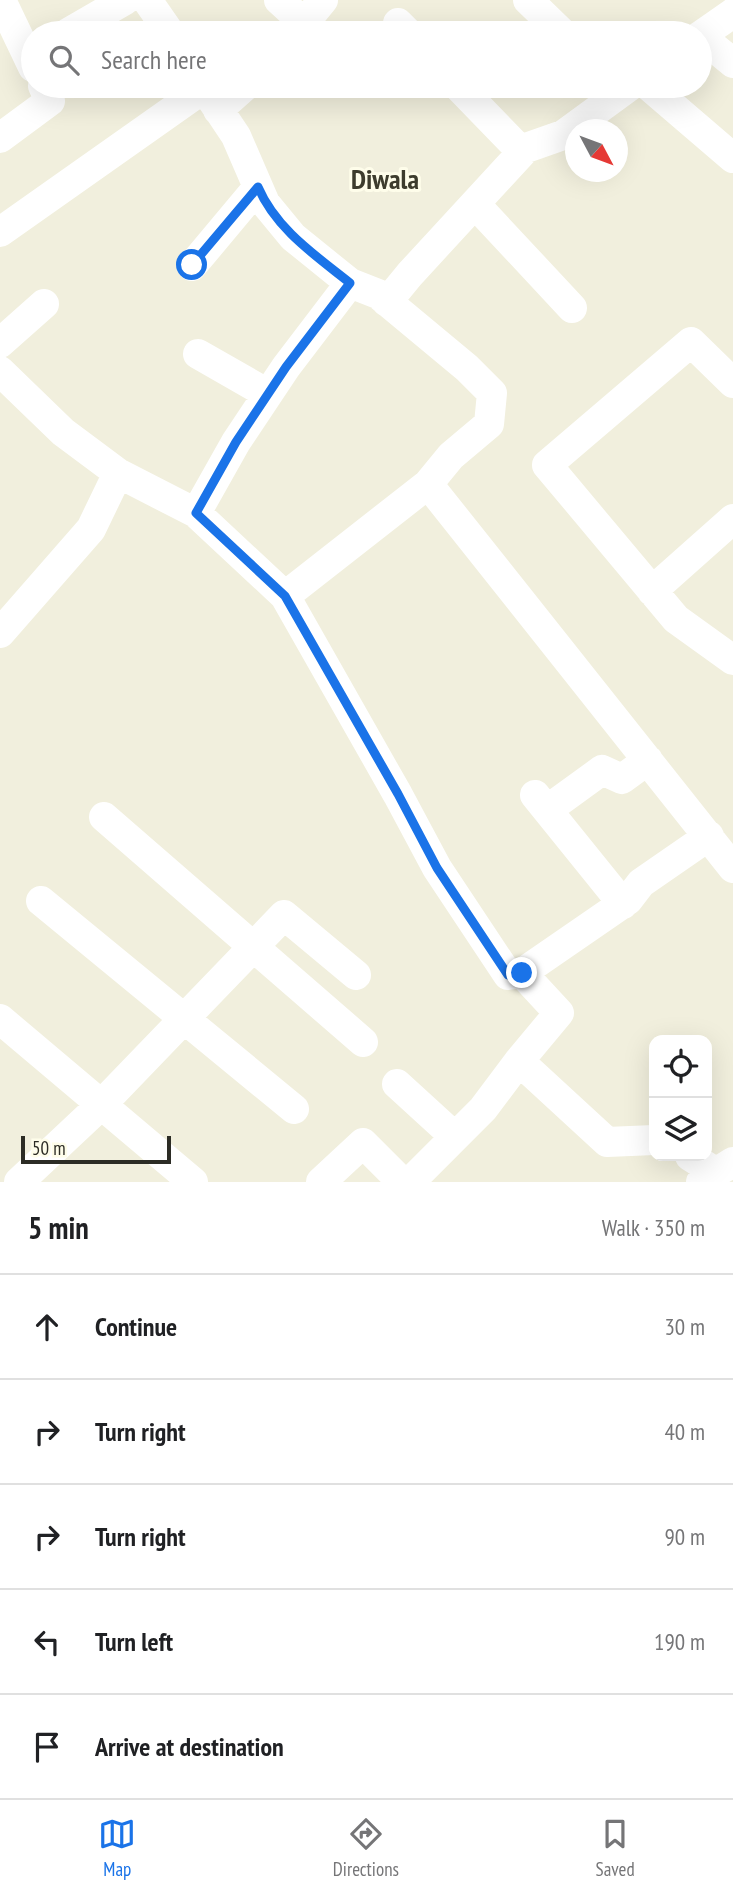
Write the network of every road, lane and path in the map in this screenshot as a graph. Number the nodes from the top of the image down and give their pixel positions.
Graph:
1 (1, 0) edge
2 (125, 0) edge
3 (147, 0) edge
4 (279, 0) edge
5 (323, 0) edge
6 (528, 0) edge
7 (733, 13) edge
8 (89, 21) edge
9 (162, 21) edge
10 (295, 21) edge
11 (306, 21) edge
12 (550, 21) edge
13 (712, 28) edge
14 (21, 38) edge
15 (712, 46) edge
16 (733, 63) edge
17 (49, 98) edge
18 (205, 98) edge
19 (213, 98) edge
20 (470, 98) edge
21 (607, 98) edge
22 (663, 98) edge
23 (0, 138) edge
24 (522, 152) junction
25 (733, 158) edge
26 (258, 187) junction
27 (475, 204) junction
28 (0, 232) edge
29 (192, 265) dead end
30 (350, 283) junction
31 (387, 302) junction
32 (44, 304) dead end
33 (572, 308) dead end
34 (0, 344) edge
35 (198, 354) dead end
36 (0, 371) edge
37 (733, 383) edge
38 (268, 394) junction
39 (118, 473) junction
40 (428, 484) junction
41 (196, 513) junction
42 (733, 519) edge
43 (652, 591) junction
44 (285, 596) junction
45 (0, 633) edge
46 (733, 660) edge
47 (648, 760) junction
48 (104, 817) dead end
49 (709, 836) junction
50 (733, 868) edge
51 (41, 901) dead end
52 (623, 904) junction
53 (253, 947) junction
54 (522, 973) junction
55 (356, 975) dead end
56 (0, 1019) edge
57 (183, 1019) junction
58 (363, 1042) dead end
59 (519, 1061) junction
60 (397, 1084) dead end
61 (101, 1105) junction
62 (294, 1109) dead end
63 (455, 1137) junction
64 (649, 1140) edge
65 (698, 1161) edge
66 (717, 1172) edge
67 (0, 1175) edge
68 (8, 1182) edge
69 (19, 1182) edge
70 (193, 1182) edge
71 (321, 1182) edge
72 (402, 1182) edge
73 (410, 1182) edge

1 - 14 street
2 - 8 street
3 - 9 street
4 - 10 street
5 - 11 street
6 - 12 street
7 - 13 street
15 - 16 street
17 - 23 street
18 - 28 street
19 - 26 street
20 - 24 street
21 - 24 street
22 - 25 street
24 - 27 street
26 - 29 street
26 - 30 street
27 - 31 street
27 - 33 street
30 - 31 street
30 - 38 street
31 - 40 street
32 - 34 street
35 - 38 street
36 - 39 street
37 - 43 street
38 - 41 street
39 - 41 street
39 - 45 street
40 - 44 street
40 - 47 street
41 - 44 street
42 - 43 street
43 - 46 street
44 - 54 street
47 - 49 street
47 - 52 street
48 - 53 street
49 - 50 street
49 - 52 street
51 - 57 street
52 - 54 street
53 - 55 street
53 - 57 street
53 - 58 street
54 - 59 street
56 - 61 street
57 - 61 street
57 - 62 street
59 - 63 street
59 - 64 street
60 - 63 street
61 - 69 street
61 - 70 street
63 - 73 street
65 - 66 street
67 - 68 street
71 - 72 street

